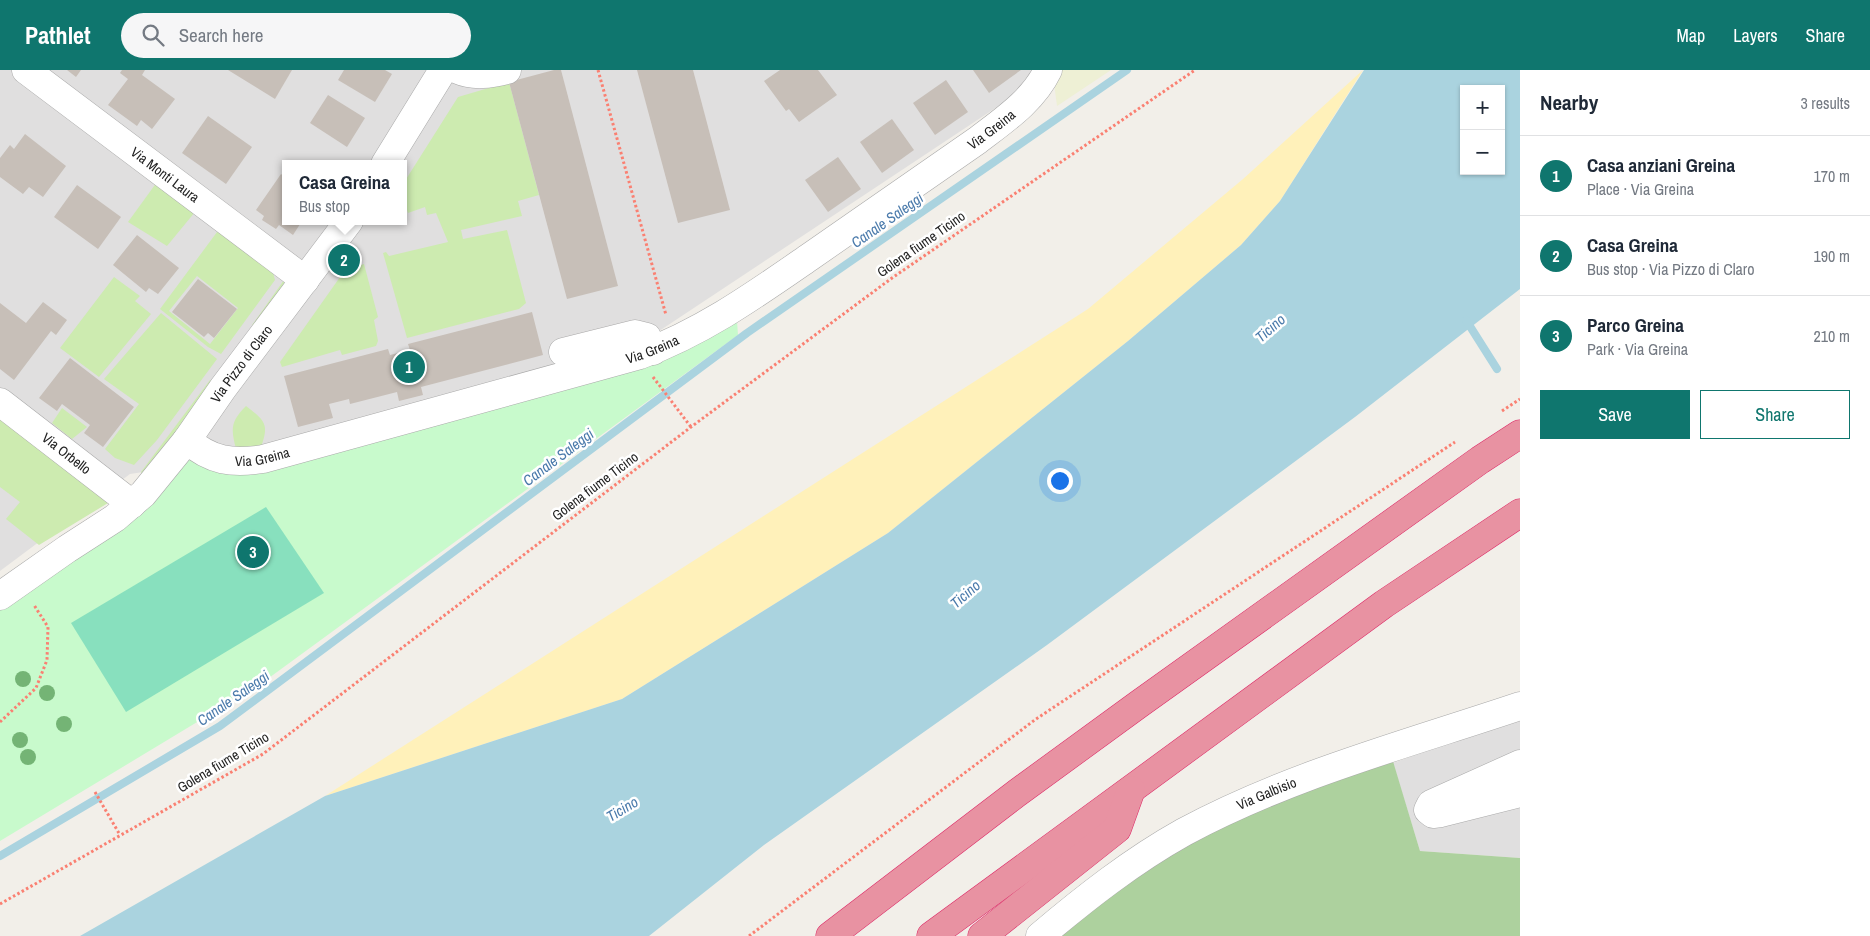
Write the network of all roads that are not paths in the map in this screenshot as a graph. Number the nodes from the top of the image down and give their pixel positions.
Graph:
1 (26, 70) edge
2 (443, 70) edge
3 (458, 70) edge
4 (508, 70) edge
5 (1048, 70) edge
6 (387, 160) edge
7 (346, 225) edge
8 (305, 280) junction
9 (663, 346) junction
10 (563, 352) dead end
11 (0, 402) edge
12 (1520, 434) edge
13 (187, 440) junction
14 (132, 504) junction
15 (1520, 513) edge
16 (10, 588) edge
17 (1520, 706) edge
18 (1520, 764) edge
19 (1131, 790) junction
20 (1520, 793) edge
21 (830, 936) edge
22 (930, 936) edge
23 (982, 936) edge
24 (1040, 936) edge

1 - 8 street, Via Monti Laura
2 - 6 street
3 - 4 street
5 - 9 street, Via Greina
7 - 8 street, Via Pizzo di Claro
8 - 13 street, Via Pizzo di Claro
9 - 10 street
9 - 13 street, Via Greina
11 - 14 street, Via Orbello
12 - 21 highway
13 - 14 street, Via Pizzo di Claro
14 - 16 street
15 - 19 highway
17 - 24 street, Via Galbisio
18 - 20 street
19 - 22 highway
19 - 23 highway

